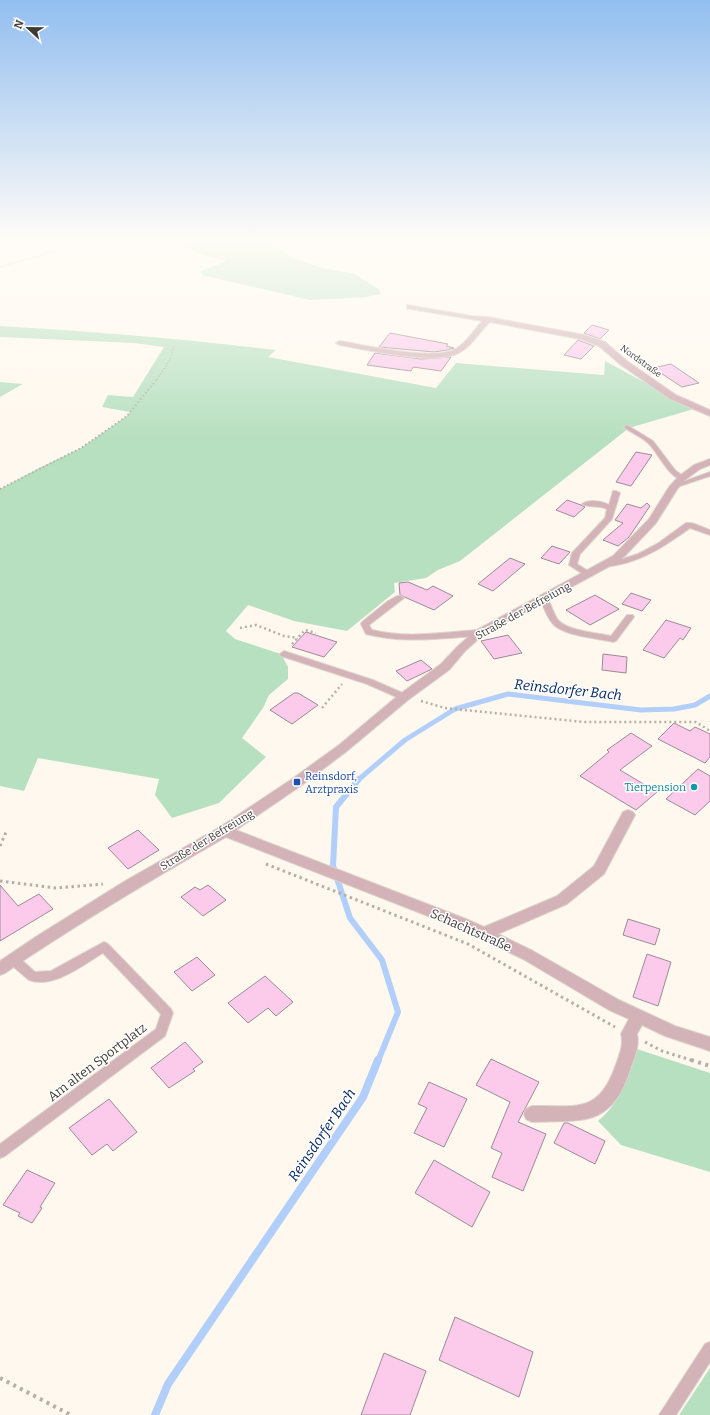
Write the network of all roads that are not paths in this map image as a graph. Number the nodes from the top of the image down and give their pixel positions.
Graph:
1 (410, 307) dead end
2 (488, 319) junction
3 (340, 343) dead end
4 (710, 413) edge
5 (627, 427) dead end
6 (710, 462) edge
7 (710, 474) edge
8 (678, 482) junction
9 (616, 493) dead end
10 (586, 504) dead end
11 (612, 509) junction
12 (710, 533) edge
13 (606, 564) junction
14 (589, 574) junction
15 (400, 598) dead end
16 (544, 599) junction
17 (630, 617) dead end
18 (479, 632) junction
19 (284, 654) dead end
20 (404, 697) junction
21 (628, 815) dead end
22 (225, 831) junction
23 (483, 934) junction
24 (13, 960) junction
25 (0, 969) edge
26 (638, 1016) junction
27 (710, 1044) edge
28 (532, 1114) dead end
29 (0, 1152) edge
30 (710, 1349) edge
31 (667, 1415) edge

1 - 2 street, Nordstraße
2 - 3 street
2 - 4 street, Nordstraße
5 - 8 lane
6 - 8 street, Straße der Befreiung
7 - 8 lane
8 - 13 street, Straße der Befreiung
9 - 11 lane, Straße der Befreiung
10 - 11 lane
11 - 14 lane, Straße der Befreiung
12 - 13 lane
13 - 14 street, Straße der Befreiung
14 - 16 street, Straße der Befreiung
15 - 18 lane
16 - 17 lane
16 - 18 street, Straße der Befreiung
18 - 20 street, Straße der Befreiung
19 - 20 lane
20 - 22 street, Straße der Befreiung
21 - 23 street
22 - 23 street, Schachtstraße
22 - 24 street, Straße der Befreiung
23 - 26 street, Schachtstraße
24 - 25 street, Straße der Befreiung
24 - 29 lane, Am alten Sportplatz
26 - 27 street, Schachtstraße
26 - 28 street
30 - 31 lane

